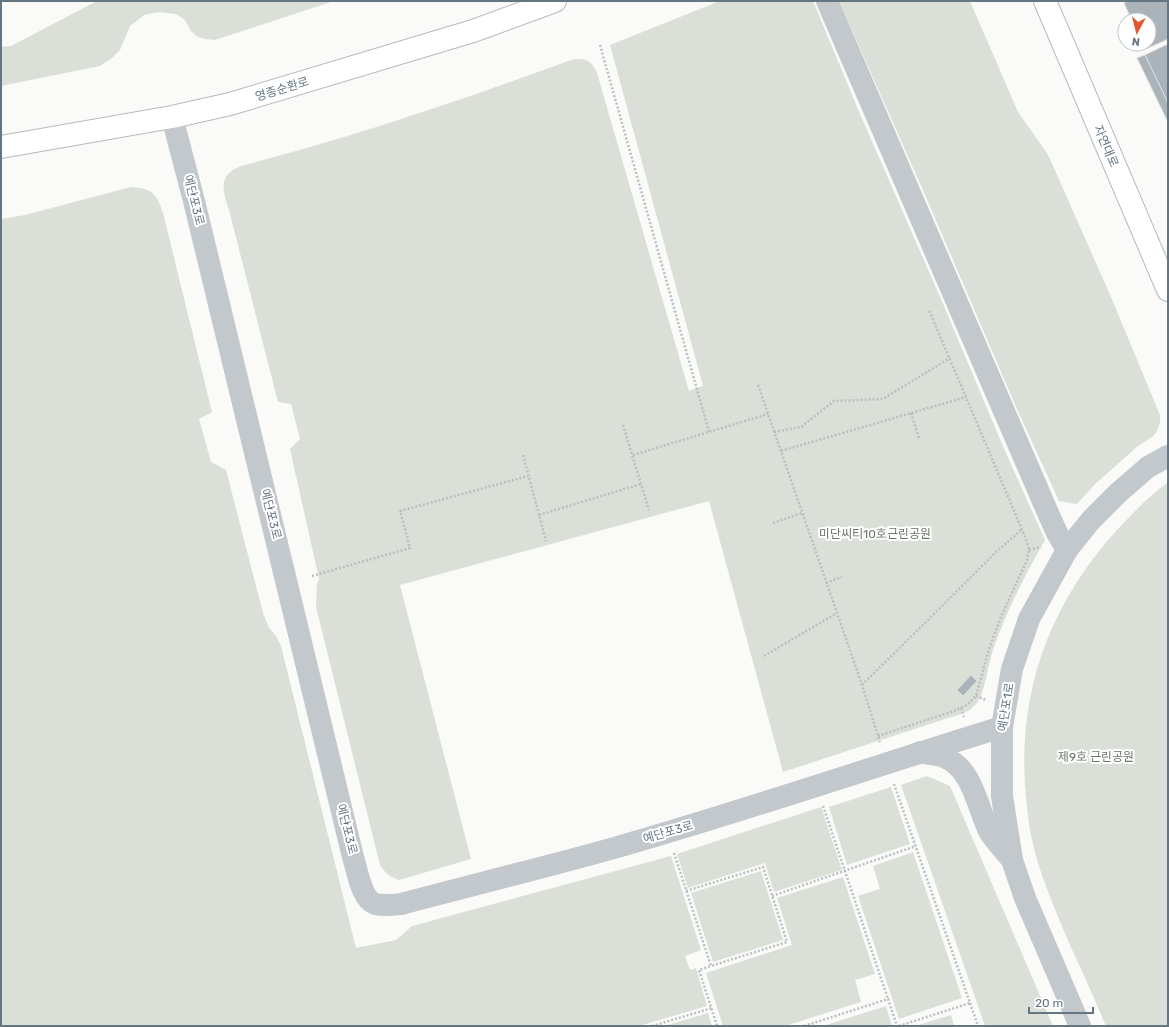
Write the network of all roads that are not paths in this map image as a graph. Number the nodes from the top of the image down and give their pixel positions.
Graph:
1 (555, 1) edge
2 (827, 1) edge
3 (1045, 1) edge
4 (172, 117) junction
5 (1, 147) edge
6 (1163, 262) edge
7 (1168, 290) edge
8 (1168, 456) edge
9 (1057, 547) junction
10 (1002, 727) junction
11 (920, 752) junction
12 (1012, 860) junction
13 (1080, 1026) edge

1 - 4 main road, 영종순환로
2 - 9 street
3 - 6 main road, 자연대로
4 - 5 main road, 영종순환로
4 - 11 street, 예단포3로
6 - 7 main road, 자연대로
8 - 9 street, 예단포1로
9 - 10 street, 예단포1로
10 - 11 street, 예단포3로
10 - 12 street, 예단포1로
11 - 12 street
12 - 13 street, 예단포1로

